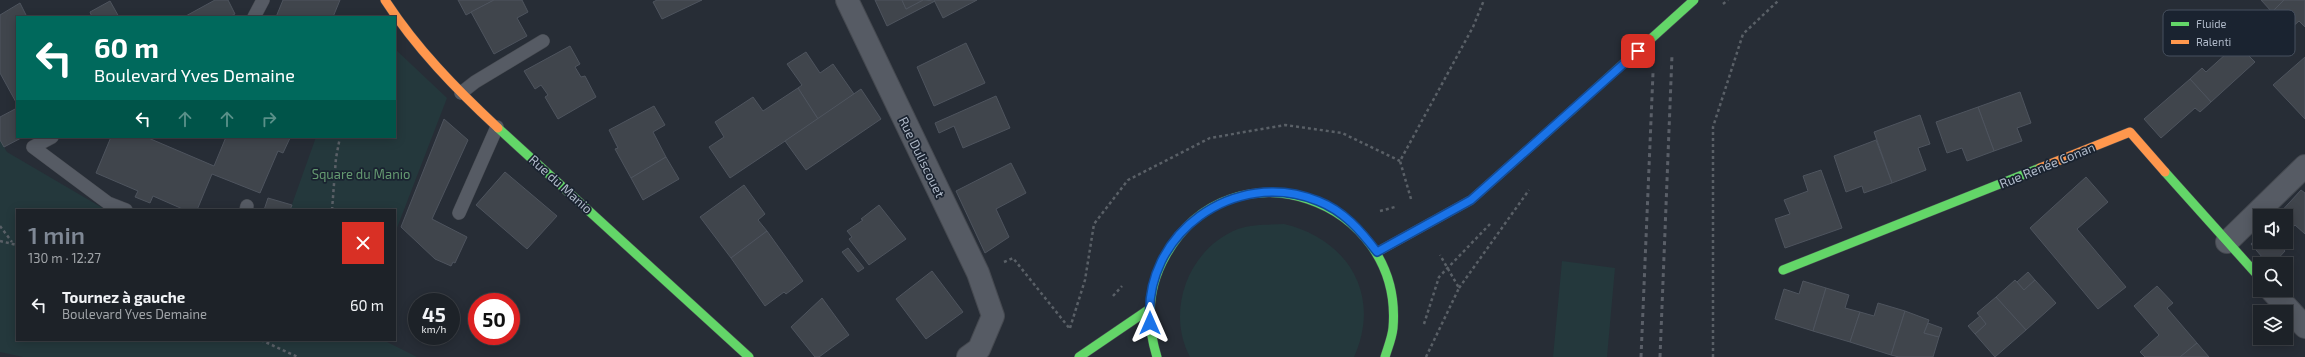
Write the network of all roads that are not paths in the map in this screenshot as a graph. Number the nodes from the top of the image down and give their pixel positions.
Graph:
1 (263, 0) edge
2 (385, 0) edge
3 (847, 0) edge
4 (1694, 0) edge
5 (255, 16) edge
6 (395, 16) edge
7 (396, 17) edge
8 (543, 42) dead end
9 (461, 93) junction
10 (497, 127) junction
11 (50, 138) edge
12 (2305, 166) edge
13 (124, 209) edge
14 (459, 213) dead end
15 (2227, 242) junction
16 (1377, 252) junction
17 (1783, 270) dead end
18 (2253, 270) edge
19 (2277, 297) edge
20 (1148, 310) junction
21 (2305, 327) edge
22 (750, 357) edge
23 (968, 357) edge
24 (1079, 357) edge
25 (1157, 357) edge
26 (1385, 357) edge

1 - 5 lane
2 - 6 main road, Rue du Manio
3 - 23 street, Rue Duliscouet
4 - 16 main road, bridge
7 - 9 main road, Rue du Manio
8 - 9 lane
9 - 10 main road, Rue du Manio
10 - 14 lane
10 - 22 main road, Rue du Manio
11 - 13 lane
12 - 15 street
15 - 17 main road, Rue Renée Conan
15 - 18 main road, Rue Renée Conan
16 - 20 main road
16 - 26 main road
19 - 21 street
20 - 24 main road
20 - 25 main road

